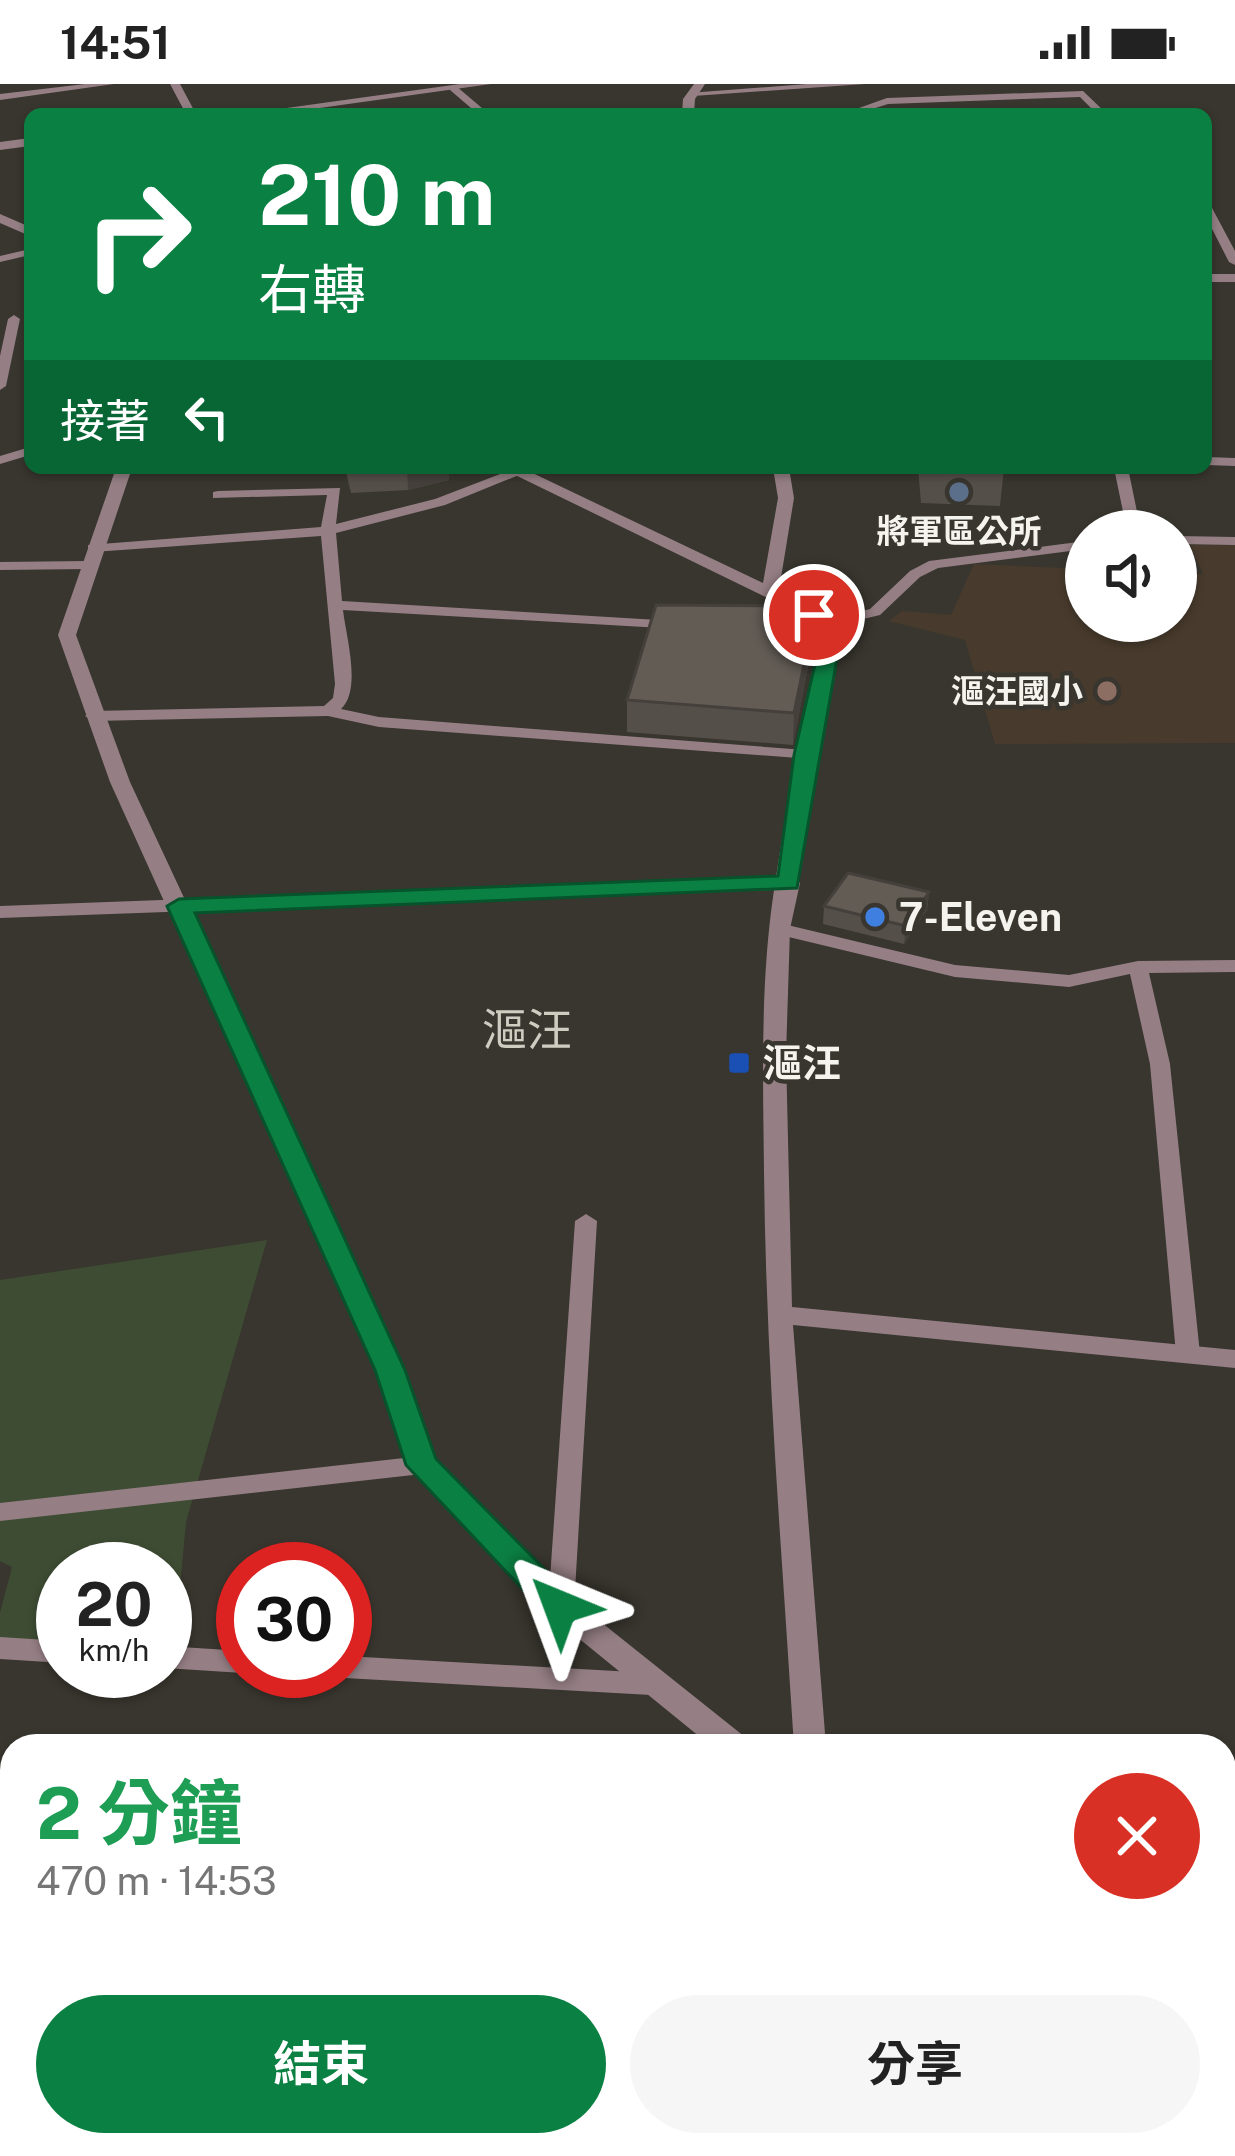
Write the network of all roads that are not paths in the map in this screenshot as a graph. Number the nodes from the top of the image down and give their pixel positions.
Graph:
1 (109, 84) edge
2 (486, 84) edge
3 (860, 84) edge
4 (453, 88) junction
5 (696, 88) edge
6 (0, 97) edge
7 (297, 108) edge
8 (477, 108) edge
9 (865, 108) edge
10 (1096, 108) edge
11 (1212, 216) edge
12 (1231, 246) edge
13 (1235, 262) edge
14 (14, 319) dead end
15 (0, 386) edge
16 (122, 474) edge
17 (505, 474) edge
18 (527, 474) edge
19 (782, 474) edge
20 (1122, 474) edge
21 (218, 495) dead end
22 (1130, 510) edge
23 (328, 531) junction
24 (1197, 540) edge
25 (1235, 541) edge
26 (1065, 548) edge
27 (90, 557) junction
28 (0, 566) edge
29 (770, 595) junction
30 (334, 605) junction
31 (700, 626) edge
32 (785, 627) edge
33 (827, 627) junction
34 (328, 711) junction
35 (93, 716) junction
36 (806, 755) junction
37 (789, 883) junction
38 (179, 906) junction
39 (0, 912) edge
40 (779, 929) junction
41 (1235, 966) edge
42 (1138, 967) junction
43 (586, 1221) dead end
44 (779, 1315) junction
45 (1188, 1354) junction
46 (1235, 1359) edge
47 (422, 1465) junction
48 (0, 1512) edge
49 (560, 1607) junction
50 (0, 1648) edge
51 (36, 1650) edge
52 (372, 1668) edge
53 (652, 1684) junction
54 (718, 1734) edge
55 (809, 1734) edge

1 - 6 lane
2 - 4 street
3 - 5 lane
4 - 7 street
4 - 8 lane
9 - 10 lane
11 - 12 lane
12 - 13 lane
14 - 15 lane
16 - 27 street
17 - 23 lane
18 - 29 street
19 - 29 street
20 - 22 lane
21 - 23 lane
23 - 27 lane
23 - 30 lane
24 - 25 lane
26 - 33 lane
27 - 28 lane
27 - 35 street
29 - 33 street
30 - 31 lane
30 - 34 lane
32 - 33 lane
33 - 36 street
34 - 35 lane
34 - 36 lane
35 - 38 street
36 - 37 street
37 - 38 street
37 - 40 street
38 - 39 street
38 - 47 street
40 - 42 lane
40 - 44 street
41 - 42 lane
42 - 45 lane
43 - 49 lane
44 - 45 street
44 - 55 street
45 - 46 street
47 - 48 lane
47 - 49 street
49 - 53 street
50 - 51 lane
52 - 53 lane
53 - 54 street

